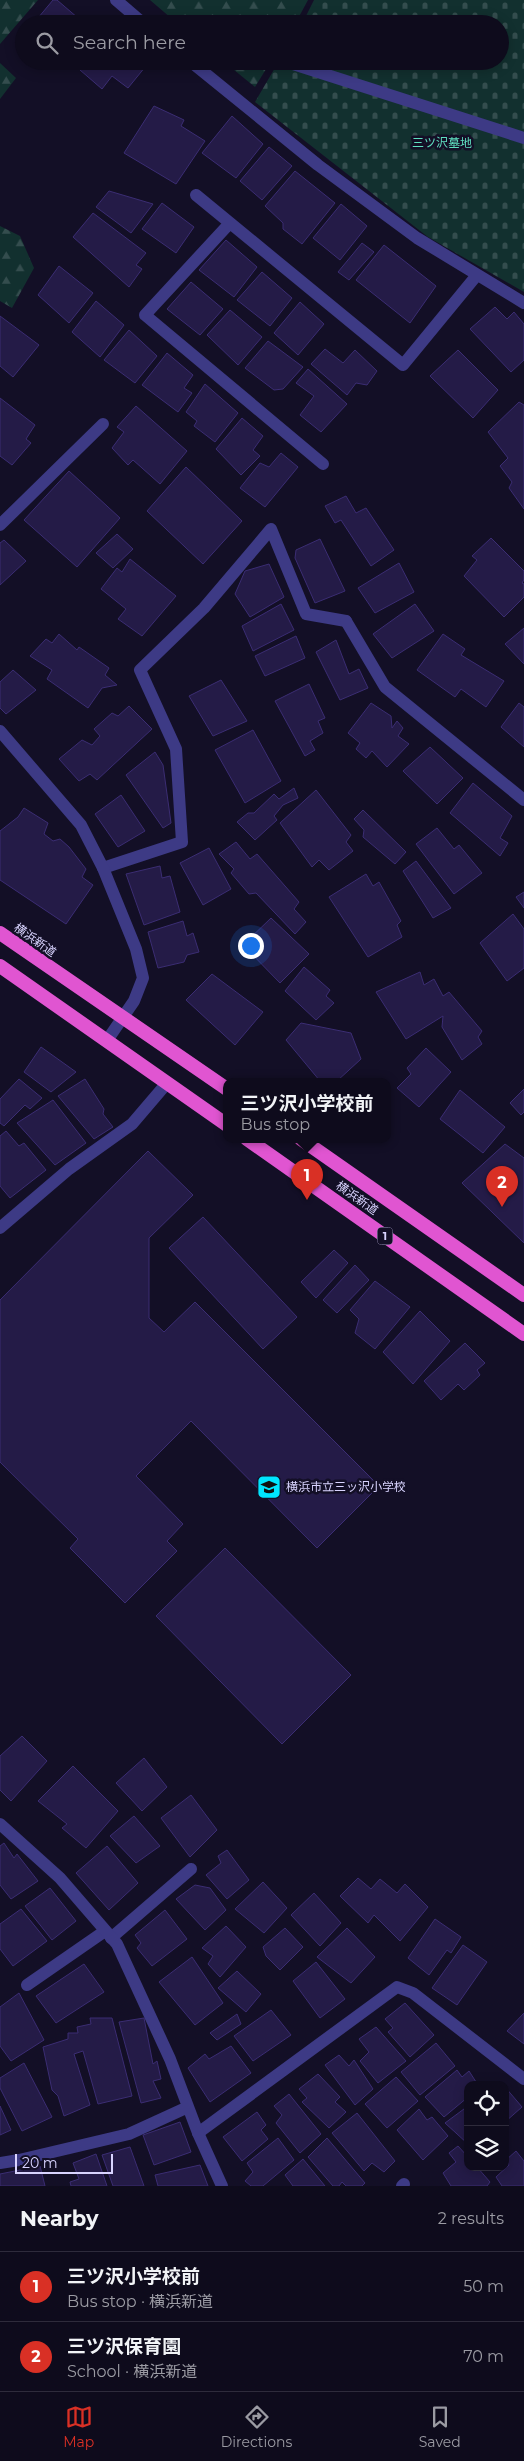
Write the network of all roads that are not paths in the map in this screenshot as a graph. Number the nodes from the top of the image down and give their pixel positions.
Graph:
1 (116, 0) edge
2 (134, 15) edge
3 (201, 70) edge
4 (311, 70) edge
5 (524, 138) edge
6 (196, 195) dead end
7 (228, 224) junction
8 (478, 275) junction
9 (524, 303) edge
10 (103, 424) dead end
11 (323, 464) dead end
12 (0, 525) edge
13 (0, 731) edge
14 (524, 800) edge
15 (103, 868) junction
16 (0, 934) edge
17 (0, 966) edge
18 (123, 1018) junction
19 (108, 1039) junction
20 (167, 1083) junction
21 (223, 1085) edge
22 (223, 1122) edge
23 (252, 1143) edge
24 (308, 1143) edge
25 (0, 1228) edge
26 (524, 1296) edge
27 (524, 1334) edge
28 (0, 1824) edge
29 (191, 1868) dead end
30 (108, 1934) junction
31 (27, 1985) dead end
32 (524, 2079) edge
33 (188, 2107) junction
34 (198, 2133) junction
35 (0, 2162) edge
36 (222, 2186) edge

1 - 2 street
3 - 8 street
4 - 5 street
6 - 7 street
7 - 8 street
7 - 11 street
8 - 9 street
10 - 12 street
13 - 15 street
14 - 15 street
15 - 18 street
16 - 18 highway, 横浜新道
17 - 19 highway
18 - 19 street
18 - 21 highway, 横浜新道
19 - 20 highway
20 - 22 highway
20 - 25 street
23 - 27 highway, 横浜新道 / 1
24 - 26 highway, 横浜新道
28 - 30 street
29 - 30 street
30 - 31 street
30 - 33 street
32 - 34 street
33 - 34 street
33 - 35 street
34 - 36 street

